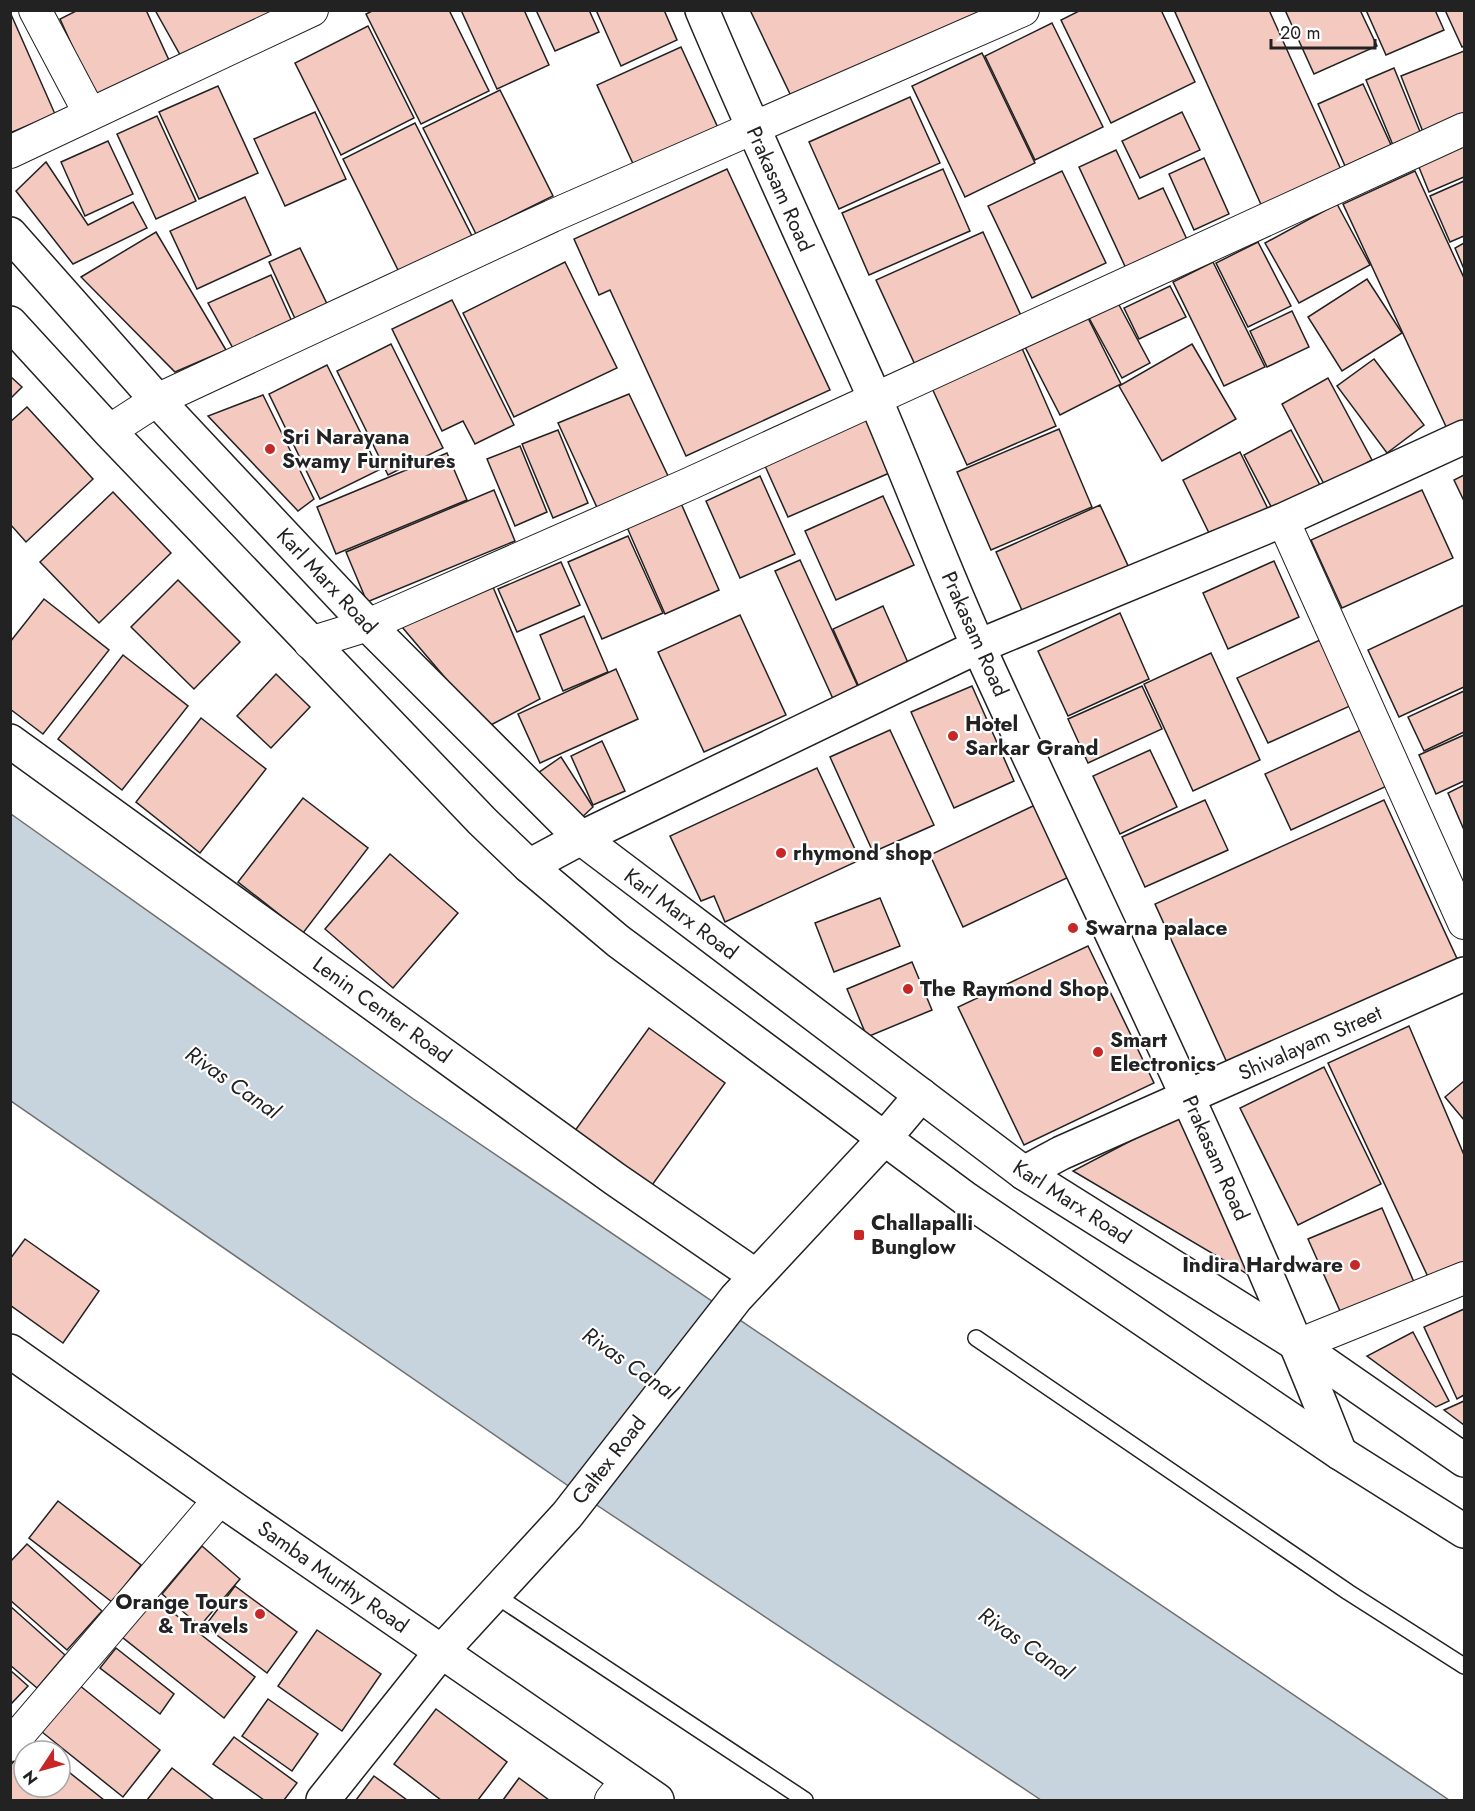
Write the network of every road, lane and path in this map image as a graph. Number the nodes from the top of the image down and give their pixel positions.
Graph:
1 (35, 10) edge
2 (702, 10) edge
3 (1023, 10) edge
4 (293, 14) edge
5 (90, 114) junction
6 (752, 127) junction
7 (1464, 129) edge
8 (10, 152) edge
9 (10, 234) edge
10 (10, 323) edge
11 (874, 398) junction
12 (157, 400) junction
13 (109, 431) junction
14 (1464, 437) edge
15 (1283, 520) junction
16 (368, 626) junction
17 (310, 643) junction
18 (979, 646) junction
19 (10, 741) edge
20 (581, 838) junction
21 (529, 866) junction
22 (1464, 923) edge
23 (1464, 974) edge
24 (921, 1095) junction
25 (1189, 1097) junction
26 (884, 1139) junction
27 (1024, 1173) junction
28 (1464, 1278) edge
29 (746, 1287) junction
30 (976, 1338) dead end
31 (1298, 1345) junction
32 (14, 1360) edge
33 (1340, 1453) junction
34 (1464, 1460) edge
35 (220, 1499) junction
36 (1464, 1531) edge
37 (495, 1595) junction
38 (441, 1652) junction
39 (1464, 1666) edge
40 (10, 1745) edge
41 (619, 1790) edge
42 (323, 1800) edge
43 (657, 1800) edge
44 (805, 1800) edge

1 - 5 street
2 - 6 street, Prakasam Road
3 - 6 street
4 - 5 street
5 - 8 street
6 - 11 street, Prakasam Road
6 - 12 street
7 - 11 street
9 - 12 street, Karl Marx Road
10 - 13 street
11 - 16 street
11 - 18 street, Prakasam Road
12 - 13 street
12 - 16 street, Karl Marx Road
13 - 17 street
14 - 15 street
15 - 18 street
15 - 22 street
16 - 17 street
16 - 20 street, Karl Marx Road
17 - 21 street
18 - 20 street
18 - 25 street, Prakasam Road
19 - 29 street, Lenin Center Road
20 - 21 street
20 - 24 street, Karl Marx Road
21 - 26 street
23 - 25 street, Shivalayam Street
24 - 26 street, Caltex Road
24 - 27 street, Karl Marx Road
25 - 27 street, Shivalayam Street
25 - 31 street, Prakasam Road
26 - 29 street, Caltex Road
26 - 33 street
27 - 31 street, Karl Marx Road
28 - 31 street
29 - 37 street, Caltex Road
30 - 39 lane
31 - 33 street, Prakasam Road
31 - 34 street, Karl Marx Road
32 - 35 street, Samba Murthy Road
33 - 36 street
35 - 38 street, Samba Murthy Road
35 - 40 street
37 - 38 street, Caltex Road
37 - 44 lane
38 - 41 street, Samba Murthy Road
38 - 42 street, Caltex Road
41 - 43 street, Samba Murthy Road

